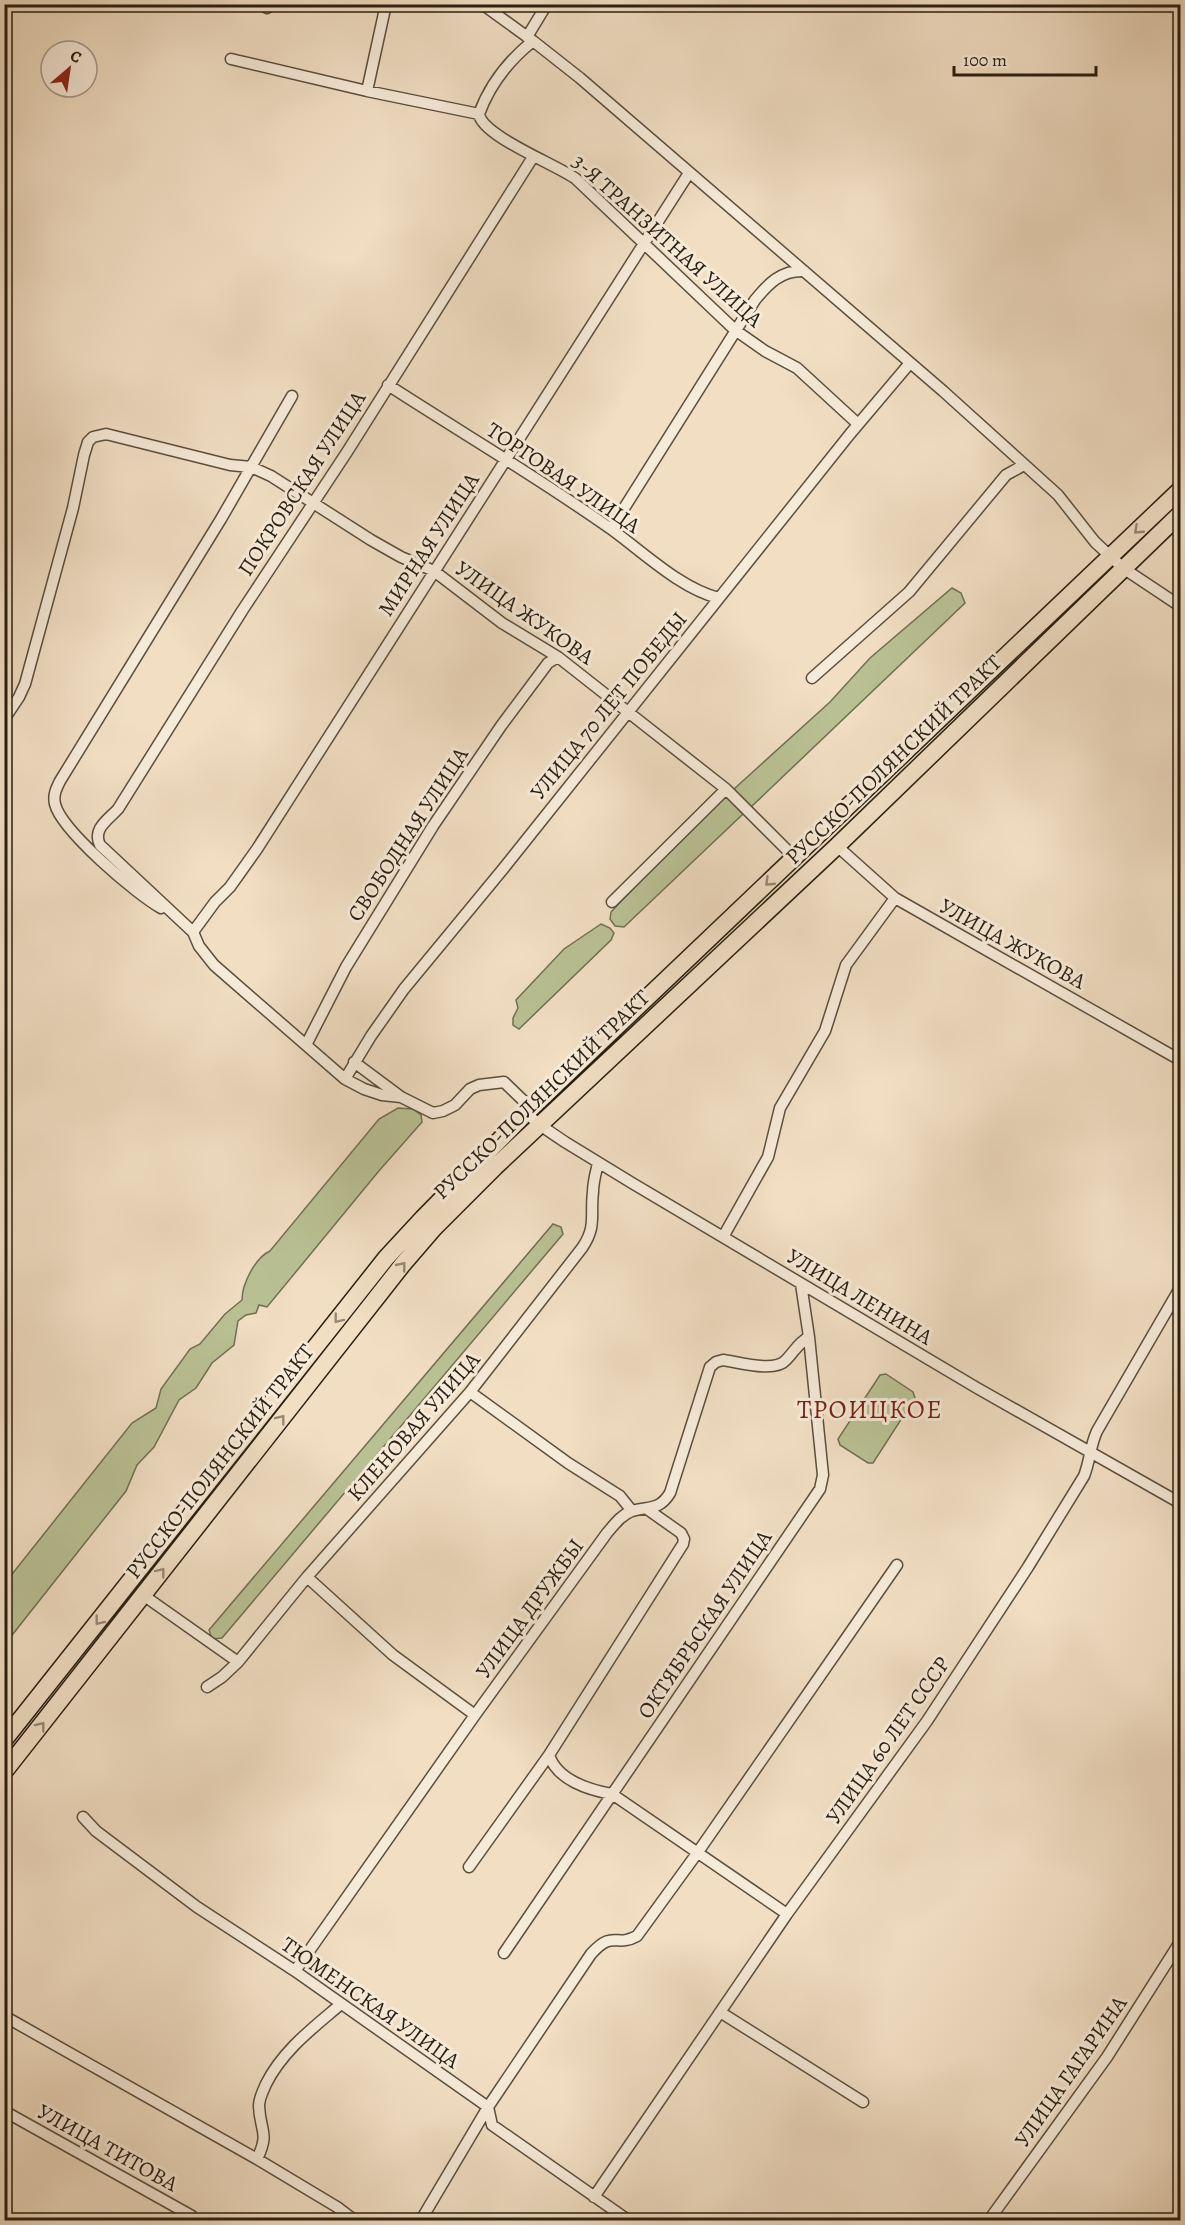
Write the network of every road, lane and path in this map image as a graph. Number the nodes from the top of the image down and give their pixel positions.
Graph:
1 (386, 4) edge
2 (482, 4) edge
3 (547, 4) edge
4 (494, 9) edge
5 (530, 39) junction
6 (231, 59) dead end
7 (367, 91) junction
8 (479, 114) junction
9 (533, 157) junction
10 (689, 173) junction
11 (643, 244) junction
12 (804, 271) junction
13 (735, 330) junction
14 (910, 363) junction
15 (388, 385) junction
16 (292, 396) dead end
17 (858, 424) junction
18 (505, 460) junction
19 (1024, 465) junction
20 (251, 467) junction
21 (1180, 490) edge
22 (313, 502) junction
23 (1180, 514) edge
24 (611, 529) junction
25 (1110, 556) junction
26 (1123, 568) junction
27 (434, 571) junction
28 (719, 598) junction
29 (1180, 606) edge
30 (558, 657) junction
31 (812, 678) dead end
32 (629, 711) junction
33 (7, 715) dead end
34 (726, 789) junction
35 (837, 846) junction
36 (794, 857) junction
37 (895, 898) junction
38 (612, 902) dead end
39 (177, 917) junction
40 (193, 932) junction
41 (306, 1045) junction
42 (1180, 1060) edge
43 (354, 1062) junction
44 (345, 1079) junction
45 (401, 1097) junction
46 (529, 1111) junction
47 (540, 1125) junction
48 (598, 1163) junction
49 (723, 1237) junction
50 (801, 1284) junction
51 (1180, 1288) edge
52 (809, 1338) junction
53 (470, 1392) junction
54 (1090, 1453) junction
55 (1180, 1503) edge
56 (647, 1509) junction
57 (632, 1511) junction
58 (897, 1566) dead end
59 (307, 1577) junction
60 (143, 1595) junction
61 (238, 1662) junction
62 (207, 1688) dead end
63 (475, 1715) junction
64 (4, 1740) edge
65 (549, 1755) junction
66 (4, 1772) edge
67 (612, 1794) junction
68 (83, 1817) dead end
69 (698, 1852) junction
70 (469, 1867) dead end
71 (787, 1914) junction
72 (1180, 1942) edge
73 (504, 1953) dead end
74 (295, 1971) junction
75 (341, 2004) junction
76 (720, 2012) junction
77 (4, 2016) edge
78 (863, 2102) dead end
79 (488, 2107) junction
80 (4, 2111) edge
81 (257, 2159) junction
82 (594, 2197) junction
83 (192, 2216) dead end
84 (354, 2220) edge
85 (421, 2220) edge
86 (628, 2220) edge
87 (989, 2220) edge

1 - 7 street
2 - 4 street
3 - 5 street
4 - 5 street
5 - 8 street
5 - 10 street
6 - 7 street
7 - 8 street
8 - 9 street, 3-Я ТРАНЗИТНАЯ УЛИЦА
9 - 11 street, 3-Я ТРАНЗИТНАЯ УЛИЦА
9 - 15 street, ПОКРОВСКАЯ УЛИЦА
10 - 11 street, МИРНАЯ УЛИЦА
10 - 12 street
11 - 13 street, 3-Я ТРАНЗИТНАЯ УЛИЦА
11 - 18 street, МИРНАЯ УЛИЦА
12 - 13 street
12 - 14 street
13 - 17 street, 3-Я ТРАНЗИТНАЯ УЛИЦА
13 - 24 street
14 - 17 street, УЛИЦА 70 ЛЕТ ПОБЕДЫ
14 - 19 street
15 - 18 street, ТОРГОВАЯ УЛИЦА
15 - 22 street, ПОКРОВСКАЯ УЛИЦА
16 - 20 street
17 - 28 street, УЛИЦА 70 ЛЕТ ПОБЕДЫ
18 - 24 street, ТОРГОВАЯ УЛИЦА
18 - 27 street, МИРНАЯ УЛИЦА
19 - 25 street
19 - 31 street
20 - 22 street, УЛИЦА ЖУКОВА
20 - 33 street, УЛИЦА ЖУКОВА
20 - 39 street
21 -> 25 main road, РУССКО-ПОЛЯНСКИЙ ТРАКТ
22 - 27 street, УЛИЦА ЖУКОВА
22 - 39 street, ПОКРОВСКАЯ УЛИЦА
23 - 26 main road, РУССКО-ПОЛЯНСКИЙ ТРАКТ
24 - 28 street, ТОРГОВАЯ УЛИЦА
25 - 26 street
25 - 36 main road, РУССКО-ПОЛЯНСКИЙ ТРАКТ
26 - 29 street
26 - 35 main road, РУССКО-ПОЛЯНСКИЙ ТРАКТ
27 - 30 street, УЛИЦА ЖУКОВА
27 - 40 street, МИРНАЯ УЛИЦА
28 - 32 street, УЛИЦА 70 ЛЕТ ПОБЕДЫ
30 - 32 street, УЛИЦА ЖУКОВА
30 - 41 street, СВОБОДНАЯ УЛИЦА
32 - 34 street, УЛИЦА ЖУКОВА
32 - 43 street, УЛИЦА 70 ЛЕТ ПОБЕДЫ
34 - 36 street, УЛИЦА ЖУКОВА
34 - 38 street
35 - 37 street, УЛИЦА ЖУКОВА
35 - 47 main road, РУССКО-ПОЛЯНСКИЙ ТРАКТ
36 -> 46 main road, РУССКО-ПОЛЯНСКИЙ ТРАКТ
37 - 42 street, УЛИЦА ЖУКОВА
37 - 49 street
39 - 40 street
40 - 41 street
41 - 44 street
43 - 44 street, УЛИЦА 70 ЛЕТ ПОБЕДЫ
43 - 45 street
44 - 45 street
45 - 46 street, УЛИЦА ЛЕНИНА
46 - 47 street, УЛИЦА ЛЕНИНА
46 -> 64 main road, РУССКО-ПОЛЯНСКИЙ ТРАКТ
47 - 48 street, УЛИЦА ЛЕНИНА
60 -> 47 main road, РУССКО-ПОЛЯНСКИЙ ТРАКТ
48 - 49 street, УЛИЦА ЛЕНИНА
48 - 53 street, КЛЕНОВАЯ УЛИЦА
49 - 50 street, УЛИЦА ЛЕНИНА
50 - 52 street, ОКТЯБРЬСКАЯ УЛИЦА
50 - 54 street, УЛИЦА ЛЕНИНА
51 - 54 street, УЛИЦА 60 ЛЕТ СССР
52 - 56 street
52 - 67 street, ОКТЯБРЬСКАЯ УЛИЦА
53 - 57 street
53 - 59 street, КЛЕНОВАЯ УЛИЦА
54 - 55 street, УЛИЦА ЛЕНИНА
54 - 71 street, УЛИЦА 60 ЛЕТ СССР
56 - 57 street
56 - 65 street
57 - 63 street, УЛИЦА ДРУЖБЫ
58 - 69 street
59 - 61 street, КЛЕНОВАЯ УЛИЦА
59 - 63 street
60 - 61 street
66 -> 60 main road, РУССКО-ПОЛЯНСКИЙ ТРАКТ
61 - 62 street, КЛЕНОВАЯ УЛИЦА
63 - 74 street, УЛИЦА ДРУЖБЫ
65 - 67 street
65 - 70 street
67 - 69 street
67 - 73 street, ОКТЯБРЬСКАЯ УЛИЦА
68 - 74 street, ТЮМЕНСКАЯ УЛИЦА
69 - 71 street
69 - 79 street
71 - 76 street, УЛИЦА 60 ЛЕТ СССР
72 - 87 street, УЛИЦА ГАГАРИНА
74 - 75 street, ТЮМЕНСКАЯ УЛИЦА
75 - 79 street, ТЮМЕНСКАЯ УЛИЦА
75 - 81 street
76 - 78 street
76 - 82 street, УЛИЦА 60 ЛЕТ СССР
77 - 81 street
79 - 82 street, ТЮМЕНСКАЯ УЛИЦА
79 - 85 street
80 - 83 street, УЛИЦА ТИТОВА
81 - 84 street
82 - 86 street, ТЮМЕНСКАЯ УЛИЦА

